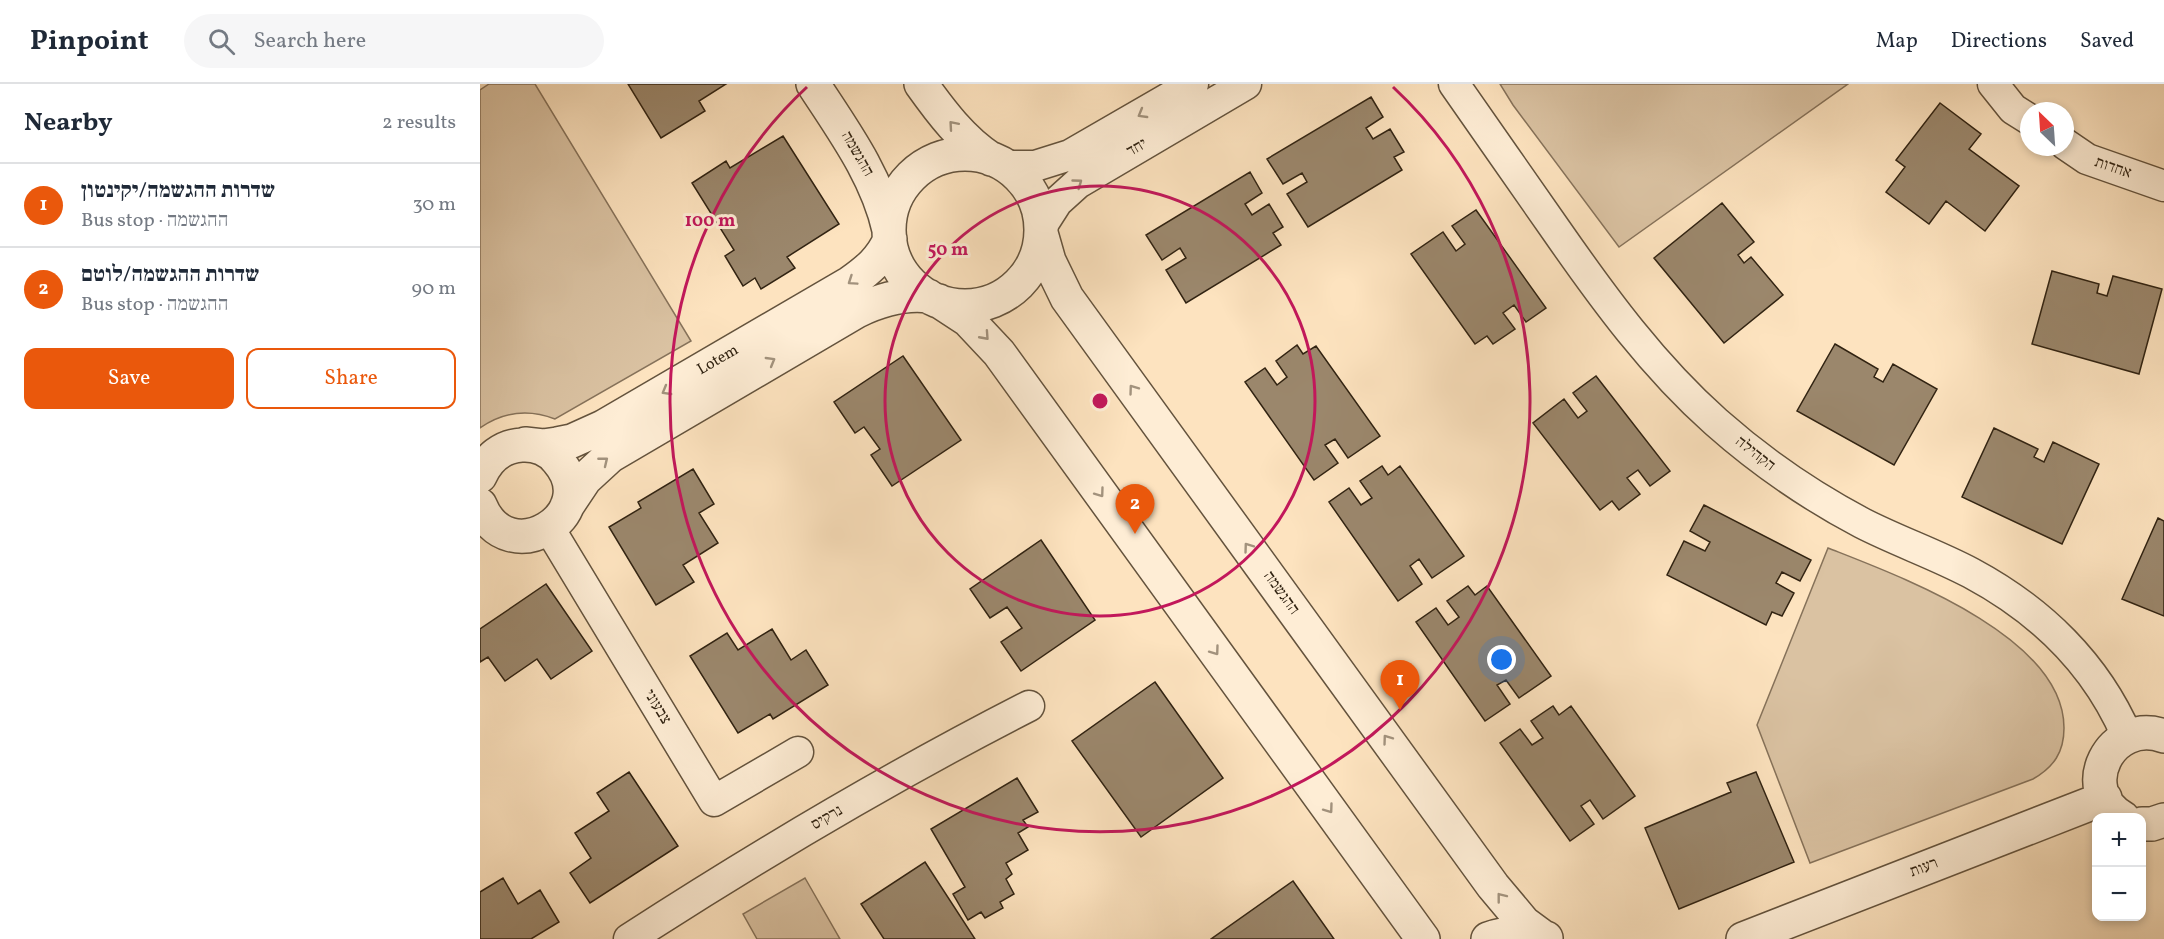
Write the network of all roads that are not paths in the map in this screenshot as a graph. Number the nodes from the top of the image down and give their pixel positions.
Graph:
1 (813, 84) edge
2 (921, 84) edge
3 (1193, 84) edge
4 (1246, 84) edge
5 (1454, 84) edge
6 (1993, 84) edge
7 (2020, 113) edge
8 (2074, 150) edge
9 (998, 163) junction
10 (2164, 186) edge
11 (1041, 230) junction
12 (890, 234) junction
13 (934, 299) junction
14 (525, 444) junction
15 (480, 476) edge
16 (480, 505) edge
17 (558, 517) junction
18 (515, 535) junction
19 (480, 541) edge
20 (1029, 706) dead end
21 (2127, 736) junction
22 (2164, 736) edge
23 (798, 752) dead end
24 (2114, 808) edge
25 (2164, 820) edge
26 (2146, 824) edge
27 (1545, 938) edge
28 (629, 939) edge
29 (1423, 939) edge
30 (1488, 939) edge
31 (1743, 939) edge

1 - 12 street, ההגשמה
9 -> 2 street
3 -> 9 street, יחד
11 -> 4 street, יחד
5 - 21 street, הקהילה
6 - 7 street
8 - 10 street, אחדות
9 - 11 street
9 - 12 street
11 - 13 street
27 -> 11 street, ההגשמה
12 - 13 street
12 -> 14 street, Lotem
17 -> 13 street, Lotem
13 -> 29 street
14 - 15 street, Lotem
14 - 17 street
16 - 18 street
17 - 18 street
17 - 23 street, צבעוני
18 - 19 street
20 - 28 street, נרקיס
21 - 22 street
21 - 24 street
24 - 31 street, רעות
25 - 26 street
27 - 30 street

